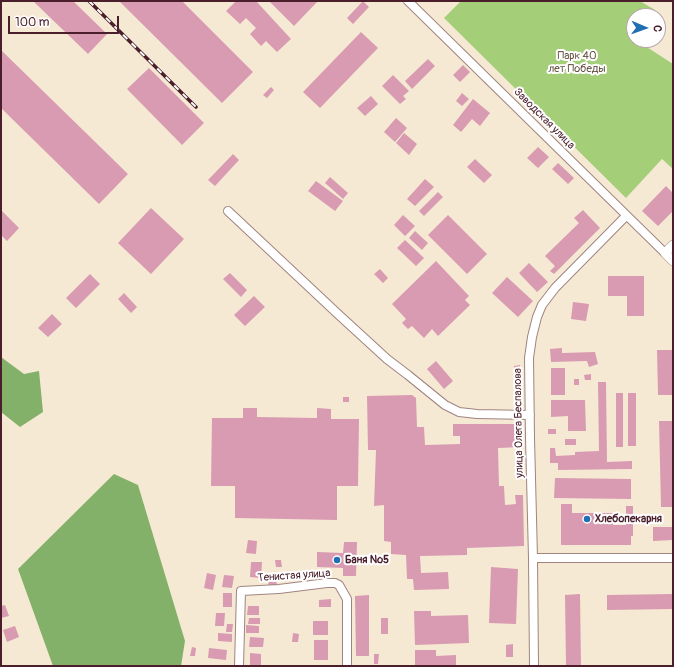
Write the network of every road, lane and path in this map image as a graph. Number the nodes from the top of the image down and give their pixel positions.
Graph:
1 (408, 1) edge
2 (228, 211) dead end
3 (626, 216) junction
4 (673, 245) edge
5 (665, 254) junction
6 (673, 261) edge
7 (530, 415) junction
8 (533, 558) junction
9 (673, 558) edge
10 (239, 666) edge
11 (347, 666) edge
12 (534, 666) edge

1 - 3 street, Заводская улица
2 - 7 street
3 - 5 street, Заводская улица
3 - 7 street, улица Олега Беспалова
4 - 5 street
5 - 6 street
7 - 8 street, улица Олега Беспалова
8 - 9 street
8 - 12 street, улица Олега Беспалова
10 - 11 street, Тенистая улица

